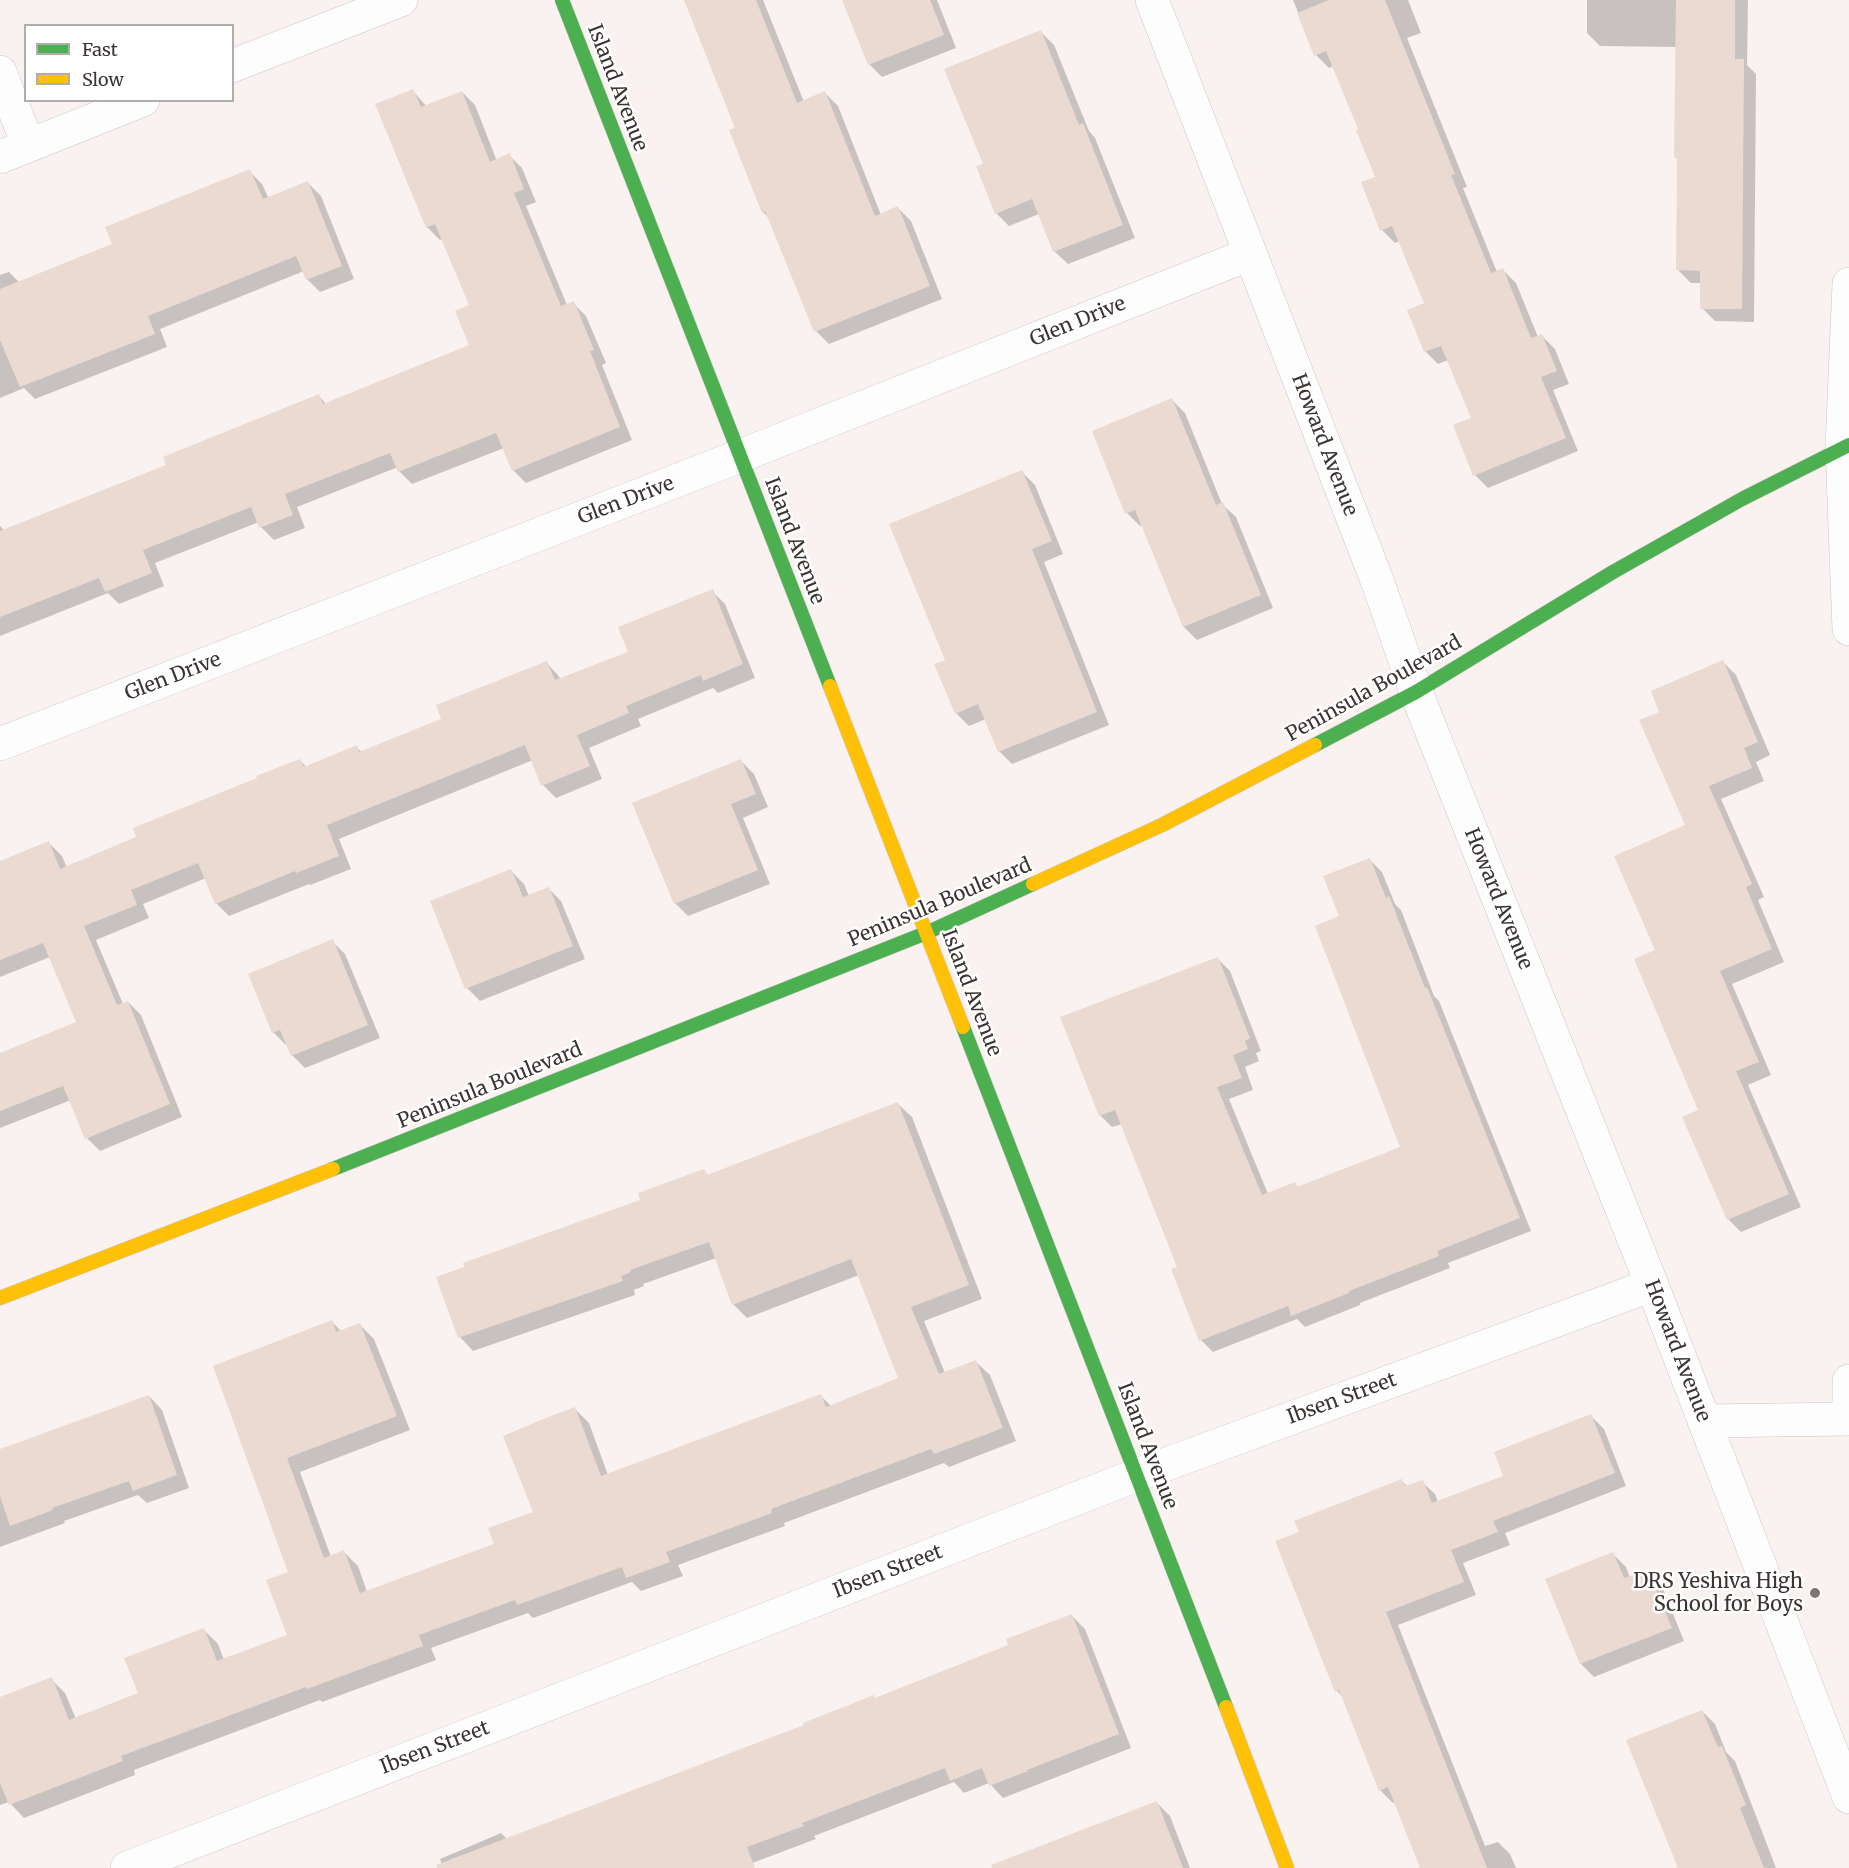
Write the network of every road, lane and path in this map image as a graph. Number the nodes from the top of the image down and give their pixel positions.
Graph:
1 (401, 0) edge
2 (562, 0) edge
3 (1152, 0) edge
4 (234, 65) edge
5 (0, 72) edge
6 (138, 102) edge
7 (14, 151) edge
8 (1250, 254) junction
9 (1849, 284) edge
10 (1846, 447) edge
11 (740, 456) junction
12 (1849, 629) edge
13 (1416, 692) junction
14 (0, 744) edge
15 (926, 933) junction
16 (1652, 1285) junction
17 (0, 1298) edge
18 (1849, 1381) edge
19 (1849, 1419) edge
20 (1704, 1421) junction
21 (1137, 1475) junction
22 (1849, 1797) edge
23 (127, 1868) edge
24 (1287, 1868) edge

1 - 4 street
2 - 11 main road, Island Avenue
3 - 8 street, Howard Avenue
5 - 7 street
6 - 7 street
8 - 11 street, Glen Drive
8 - 13 street, Howard Avenue
9 - 10 street
10 - 12 street
10 - 13 main road, Peninsula Boulevard
11 - 14 street, Glen Drive
11 - 15 main road, Island Avenue
13 - 15 main road, Peninsula Boulevard
13 - 16 street, Howard Avenue
15 - 17 main road, Peninsula Boulevard
15 - 21 main road, Island Avenue
16 - 20 street, Howard Avenue
16 - 21 street, Ibsen Street
18 - 19 street
19 - 20 street
20 - 22 street, Howard Avenue
21 - 23 street, Ibsen Street
21 - 24 main road, Island Avenue

